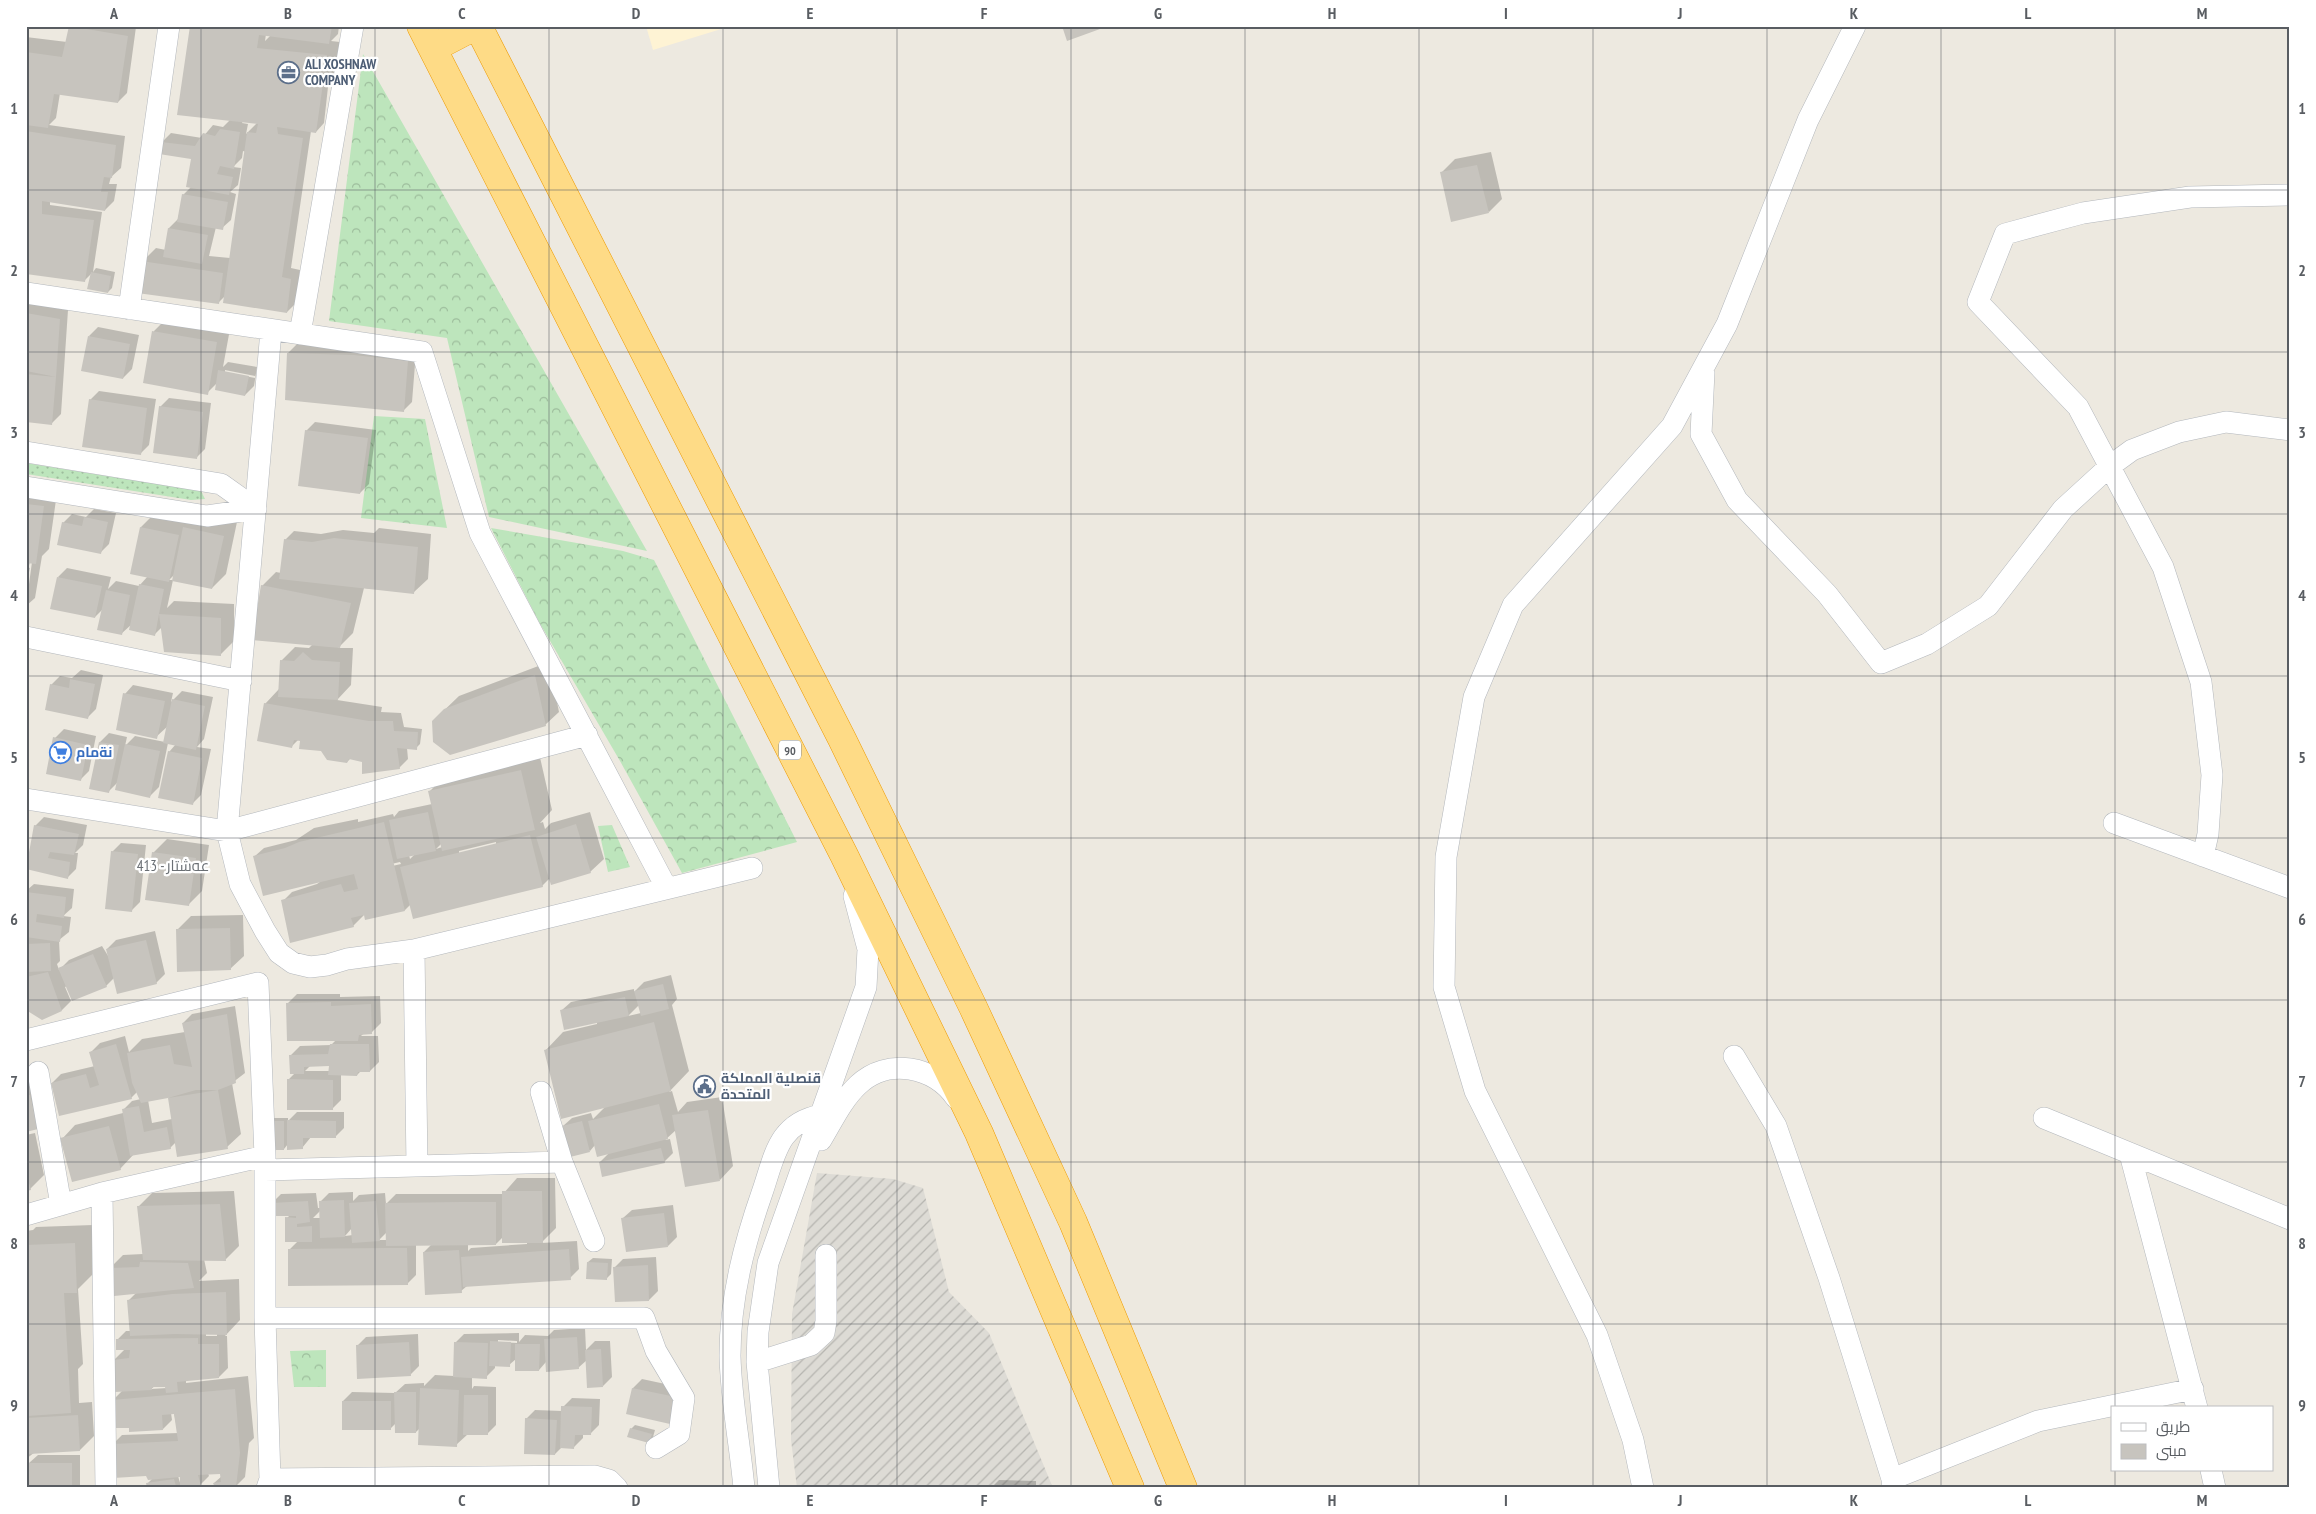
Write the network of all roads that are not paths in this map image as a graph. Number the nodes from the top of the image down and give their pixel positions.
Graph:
1 (169, 26) edge
2 (353, 26) edge
3 (476, 26) edge
4 (1855, 26) edge
5 (427, 37) edge
6 (2290, 195) edge
7 (26, 293) edge
8 (129, 309) junction
9 (271, 330) junction
10 (300, 334) junction
11 (1704, 368) junction
12 (2290, 430) edge
13 (26, 452) edge
14 (2110, 466) junction
15 (26, 488) edge
16 (256, 509) junction
17 (26, 637) edge
18 (241, 680) junction
19 (587, 735) junction
20 (26, 799) edge
21 (2114, 823) dead end
22 (227, 832) junction
23 (844, 855) junction
24 (2203, 856) junction
25 (752, 868) dead end
26 (666, 887) junction
27 (2290, 888) edge
28 (414, 950) junction
29 (26, 1040) edge
30 (1734, 1056) dead end
31 (38, 1072) dead end
32 (541, 1092) dead end
33 (821, 1115) junction
34 (2044, 1118) dead end
35 (979, 1133) junction
36 (2130, 1154) junction
37 (562, 1162) junction
38 (265, 1163) junction
39 (417, 1166) junction
40 (797, 1178) junction
41 (102, 1194) junction
42 (61, 1205) junction
43 (26, 1215) edge
44 (2290, 1219) edge
45 (594, 1241) dead end
46 (826, 1255) dead end
47 (265, 1318) junction
48 (757, 1362) junction
49 (2195, 1398) edge
50 (2140, 1406) edge
51 (2111, 1410) edge
52 (656, 1448) dead end
53 (2211, 1472) edge
54 (268, 1483) edge
55 (1893, 1483) edge
56 (742, 1486) edge
57 (106, 1488) edge
58 (617, 1488) edge
59 (769, 1488) edge
60 (1130, 1488) edge
61 (1183, 1488) edge
62 (1643, 1488) edge
63 (2214, 1488) edge

1 - 8 street
2 - 10 street
3 - 5 highway
3 - 61 highway
4 - 11 street
5 - 23 highway, 90
6 - 14 street
7 - 8 street
8 - 9 street
9 - 10 street
9 - 16 street
10 - 19 street
11 - 14 street
11 - 62 street
12 - 14 street
13 - 16 street
14 - 24 street
15 - 16 street
16 - 18 street
17 - 18 street
18 - 22 street
19 - 22 street
19 - 26 street
20 - 22 street
21 - 24 street
22 - 28 street
23 - 33 street
23 - 35 highway, 90
24 - 27 street
25 - 26 street
26 - 28 street
28 - 39 street
29 - 38 street
30 - 55 street
31 - 42 street
32 - 37 street
33 - 40 street
33 - 56 street
34 - 36 street
35 - 40 street
35 - 60 highway, 90
36 - 44 street
36 - 49 street
37 - 39 street
37 - 45 street
38 - 39 street
38 - 41 street
38 - 47 street
40 - 48 street
41 - 42 street
41 - 57 street
42 - 43 street
46 - 48 street
47 - 52 street
47 - 54 street
48 - 59 street
49 - 50 street
51 - 55 street
53 - 63 street
54 - 58 street

